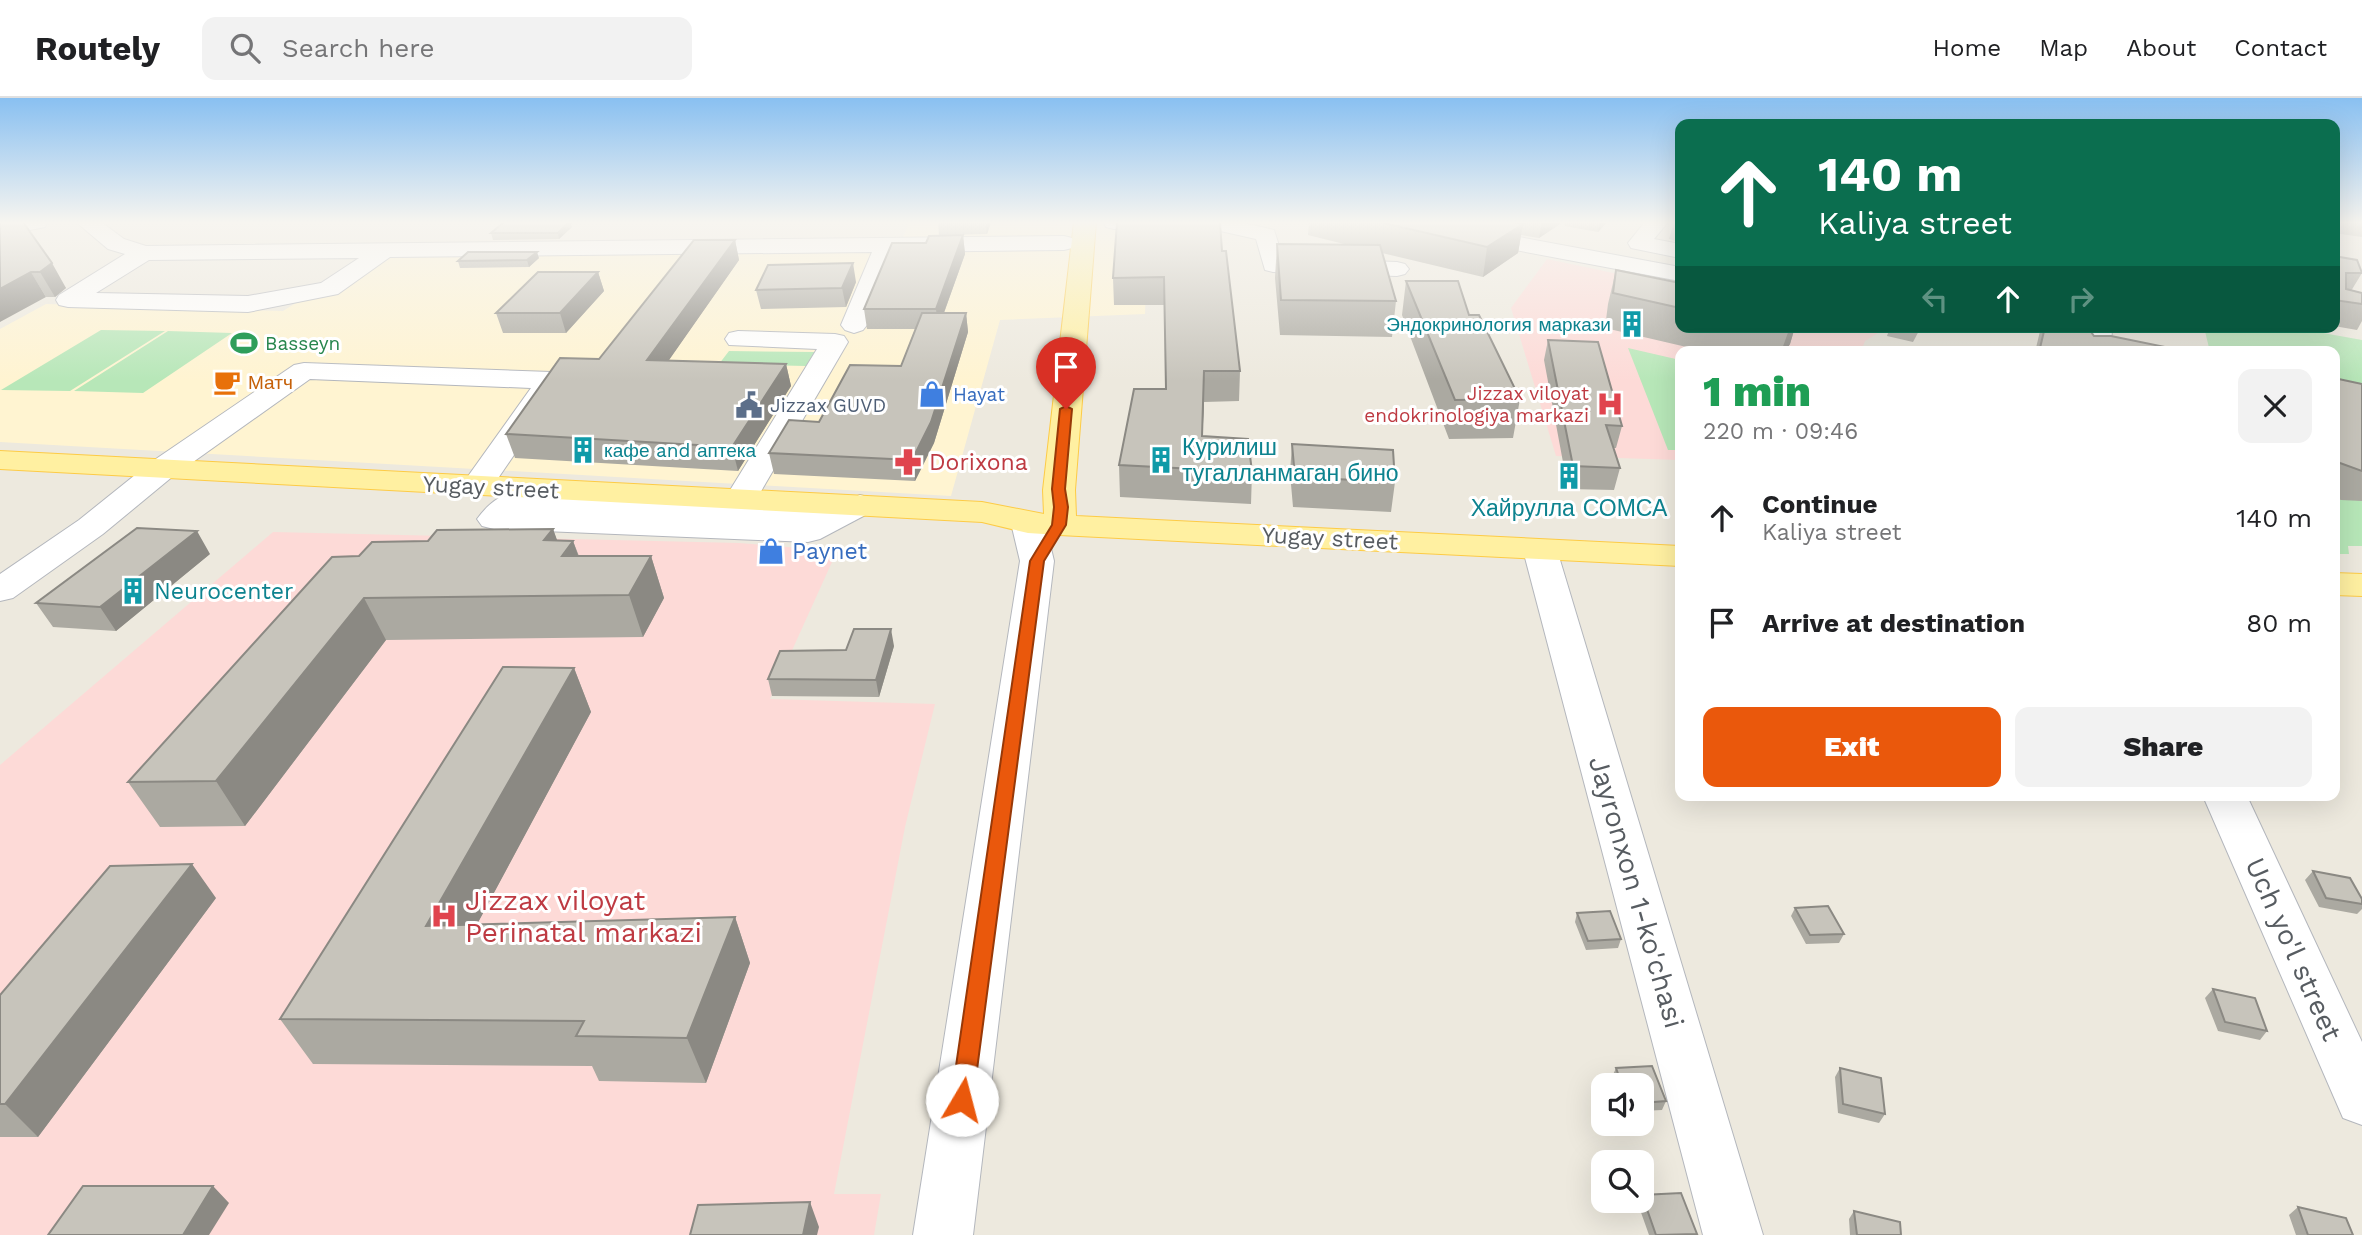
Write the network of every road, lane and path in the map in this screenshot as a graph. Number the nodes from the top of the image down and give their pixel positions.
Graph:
1 (108, 275) edge
2 (349, 275) edge
3 (874, 275) edge
4 (1060, 275) edge
5 (1080, 275) edge
6 (854, 325) dead end
7 (738, 339) dead end
8 (0, 460) edge
9 (162, 470) junction
10 (477, 486) junction
11 (740, 500) junction
12 (848, 512) junction
13 (1043, 525) junction
14 (1675, 534) edge
15 (1540, 550) junction
16 (1675, 556) edge
17 (2340, 562) edge
18 (2362, 563) edge
19 (2340, 584) edge
20 (2362, 585) edge
21 (0, 590) edge
22 (2227, 801) edge
23 (2362, 1101) edge
24 (943, 1235) edge
25 (1733, 1235) edge

1 - 2 street
3 - 6 street
4 - 13 main road
5 - 13 main road
7 - 11 street
8 - 9 main road, Yugay street
9 - 10 main road, Yugay street
9 - 10 street
9 - 21 street
10 - 11 main road, Yugay street
11 - 12 main road, Yugay street
12 - 12 street
12 - 13 main road, Yugay street
13 - 14 main road, Yugay street
13 - 15 main road, Yugay street
13 - 24 street
15 - 16 main road, Yugay street
15 - 25 street, Jayronxon 1-ko'chasi
17 - 18 main road
19 - 20 main road
22 - 23 street, Uch yo'l street

